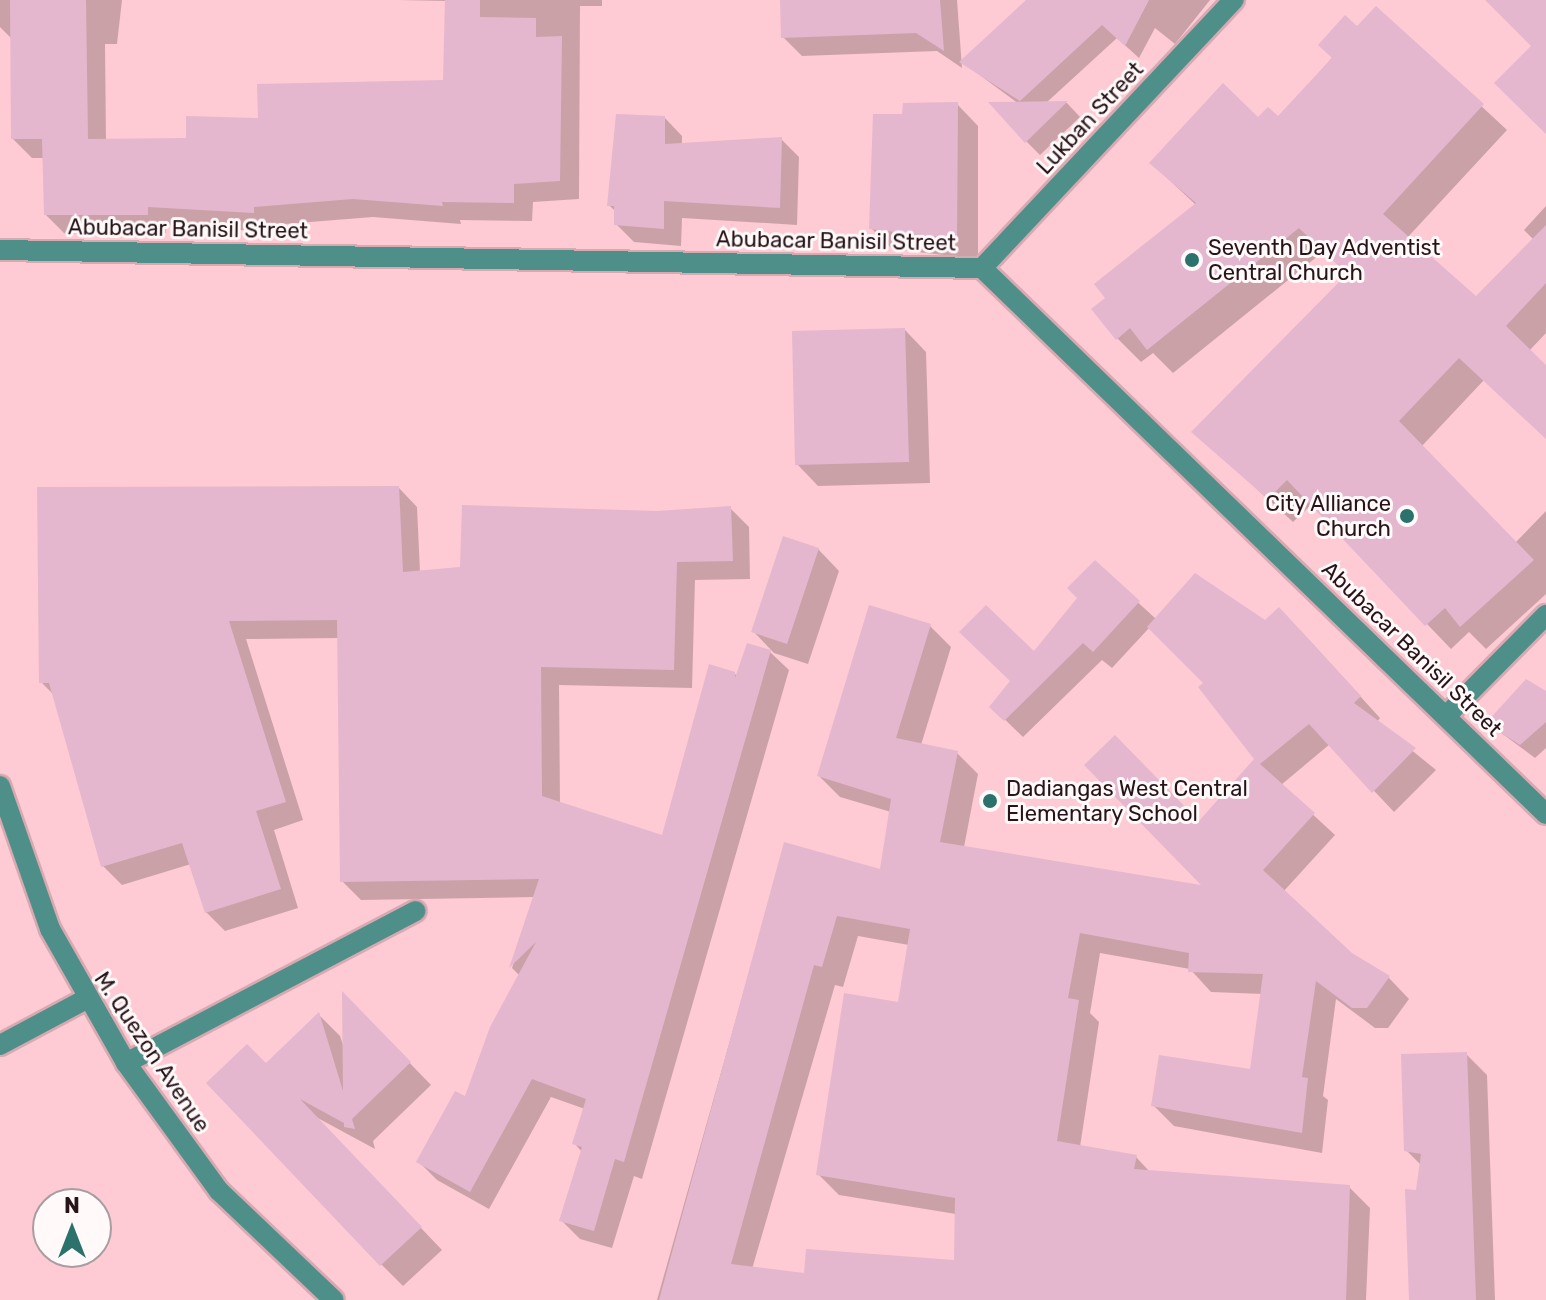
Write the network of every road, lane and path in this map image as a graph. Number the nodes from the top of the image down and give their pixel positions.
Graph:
1 (1234, 0) edge
2 (0, 250) edge
3 (982, 268) junction
4 (1546, 615) edge
5 (1447, 715) junction
6 (0, 786) edge
7 (1546, 814) edge
8 (9, 853) edge
9 (416, 911) dead end
10 (86, 999) junction
11 (0, 1045) edge
12 (126, 1063) junction
13 (334, 1300) edge

1 - 3 street, Lukban Street
2 - 3 street, Abubacar Banisil Street
3 - 5 street, Abubacar Banisil Street
4 - 5 street
5 - 7 street, Abubacar Banisil Street
6 - 8 street, M. Quezon Avenue
8 - 10 street, M. Quezon Avenue
9 - 12 street
10 - 11 street
10 - 12 street, M. Quezon Avenue
12 - 13 street, M. Quezon Avenue

